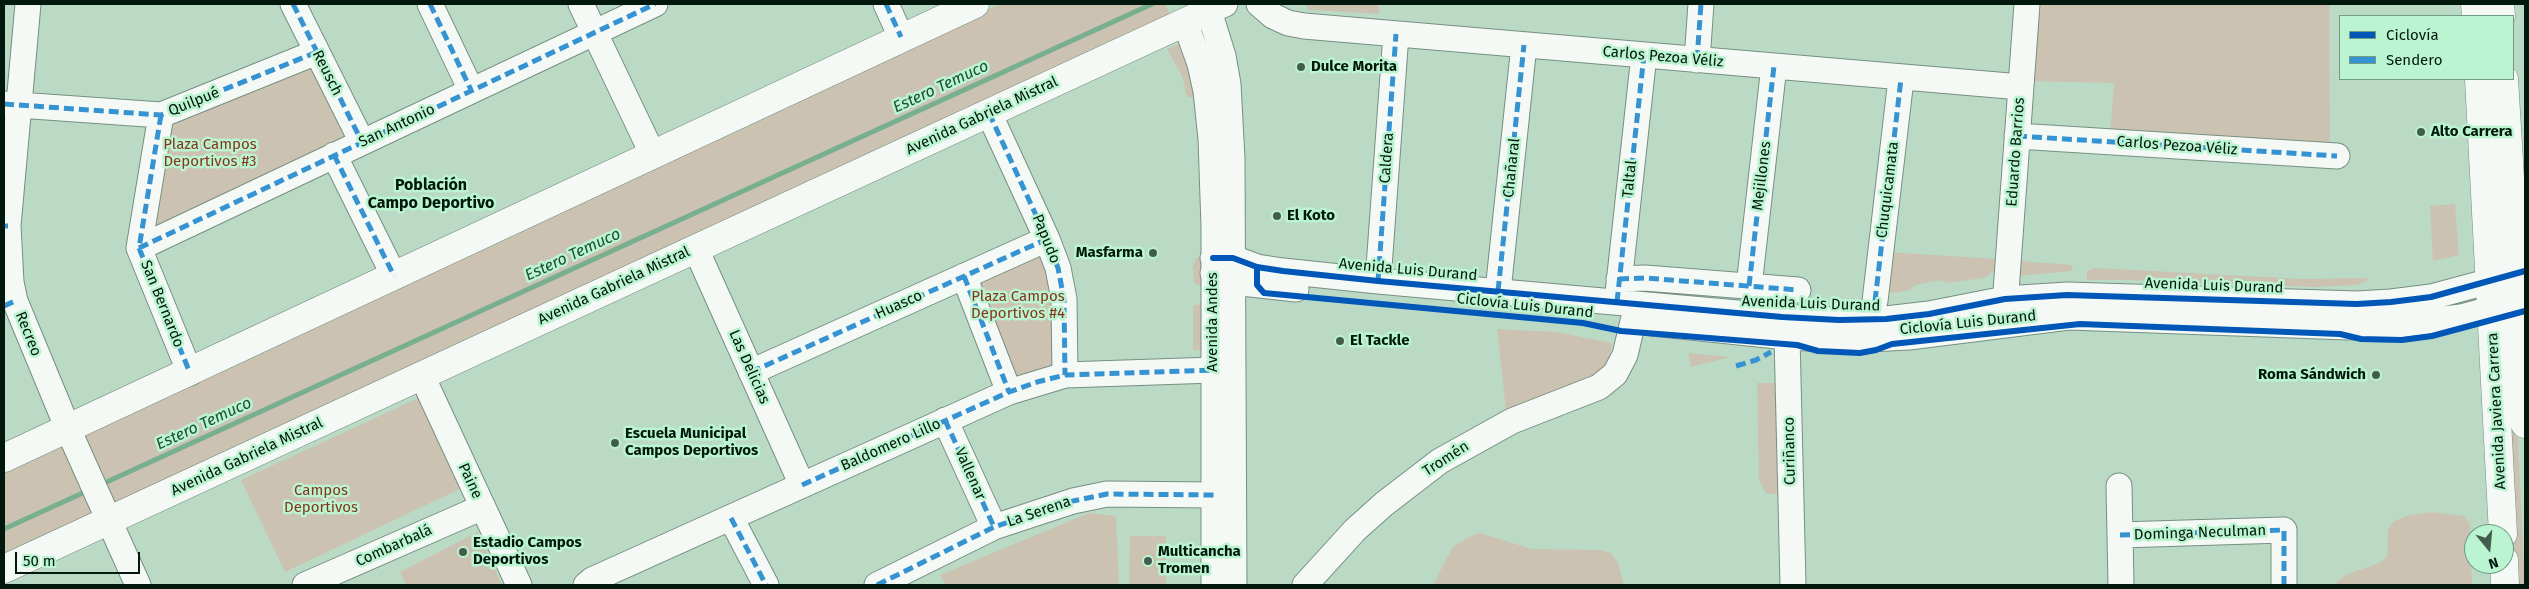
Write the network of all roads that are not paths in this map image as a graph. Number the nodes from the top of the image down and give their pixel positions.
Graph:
1 (28, 4) edge
2 (293, 4) edge
3 (430, 4) edge
4 (581, 4) edge
5 (655, 4) edge
6 (886, 4) edge
7 (975, 4) edge
8 (1259, 4) edge
9 (1283, 4) edge
10 (1701, 4) edge
11 (2027, 4) edge
12 (1197, 9) edge
13 (1304, 26) junction
14 (594, 32) junction
15 (1396, 34) junction
16 (901, 37) junction
17 (1524, 45) junction
18 (317, 52) junction
19 (1644, 55) junction
20 (1697, 60) junction
21 (1774, 66) junction
22 (1901, 79) junction
23 (2479, 80) edge
24 (2504, 80) edge
25 (2021, 88) junction
26 (471, 90) junction
27 (11, 104) edge
28 (989, 113) junction
29 (161, 115) junction
30 (2017, 136) junction
31 (362, 142) junction
32 (652, 153) junction
33 (334, 155) junction
34 (2337, 156) dead end
35 (6, 226) edge
36 (1047, 238) junction
37 (139, 248) junction
38 (696, 249) junction
39 (1223, 268) junction
40 (2521, 272) edge
41 (394, 276) junction
42 (964, 276) junction
43 (1378, 281) junction
44 (2489, 282) junction
45 (1749, 286) junction
46 (1498, 290) junction
47 (1798, 290) dead end
48 (2005, 299) junction
49 (2522, 300) edge
50 (1875, 301) dead end
51 (9, 304) edge
52 (1623, 305) junction
53 (2491, 309) junction
54 (1929, 314) junction
55 (1785, 327) junction
56 (1962, 330) junction
57 (1214, 370) junction
58 (751, 372) junction
59 (190, 373) junction
60 (1065, 375) junction
61 (422, 376) junction
62 (1009, 392) junction
63 (946, 420) junction
64 (2525, 424) edge
65 (68, 429) junction
66 (4, 458) edge
67 (802, 485) junction
68 (2119, 486) dead end
69 (1214, 495) junction
70 (483, 507) junction
71 (106, 515) junction
72 (731, 518) junction
73 (2502, 524) edge
74 (994, 527) junction
75 (2120, 535) junction
76 (4, 569) edge
77 (138, 585) edge
78 (305, 585) edge
79 (519, 585) edge
80 (586, 585) edge
81 (766, 585) edge
82 (877, 585) edge
83 (1214, 585) edge
84 (1234, 585) edge
85 (1305, 585) edge
86 (1793, 585) edge
87 (2121, 585) edge
88 (2284, 585) edge

1 - 27 street, Recreo
2 - 18 street, Reusch
3 - 26 street
4 - 14 street
5 - 14 street, San Antonio
6 - 16 street
7 - 16 main road
8 - 13 street, Carlos Pezoa Véliz
9 - 13 street
10 - 20 street
11 - 25 street, Eduardo Barrios
12 - 28 main road, Avenida Gabriela Mistral
12 - 39 street, Avenida Andes
13 - 15 street, Carlos Pezoa Véliz
14 - 26 street, San Antonio
14 - 32 street
15 - 17 street, Carlos Pezoa Véliz
15 - 43 street, Caldera
16 - 32 main road
17 - 19 street, Carlos Pezoa Véliz
17 - 46 street, Chañaral
18 - 29 street, Quilpué
18 - 31 street, Reusch
19 - 20 street, Carlos Pezoa Véliz
19 - 52 street, Taltal
20 - 21 street, Carlos Pezoa Véliz
21 - 22 street, Carlos Pezoa Véliz
21 - 45 street, Mejillones
22 - 25 street, Carlos Pezoa Véliz
22 - 50 street, Chuquicamata
23 - 44 main road, Avenida Javiera Carrera
24 - 40 main road, Avenida Javiera Carrera
25 - 30 street, Eduardo Barrios
26 - 31 street, San Antonio
27 - 29 street, Quilpué
27 - 35 street, Recreo
28 - 36 street, Papudo
28 - 38 main road, Avenida Gabriela Mistral
29 - 37 street, San Bernardo
30 - 34 street, Carlos Pezoa Véliz
30 - 48 street, Eduardo Barrios
31 - 33 street, San Antonio
32 - 41 main road
33 - 37 street, San Antonio
33 - 41 street
35 - 51 street, Recreo
36 - 42 street, Huasco
36 - 60 street, Papudo
37 - 59 street, San Bernardo
38 - 58 street, Las Delicias
38 - 61 main road, Avenida Gabriela Mistral
39 - 43 street, Avenida Luis Durand
39 - 52 street, Avenida Luis Durand
39 - 57 street, Avenida Andes
39 - 84 street, Avenida Andes
40 - 44 street, Avenida Luis Durand
40 - 49 main road, Avenida Javiera Carrera
41 - 59 main road
42 - 58 street, Huasco
42 - 62 street
43 - 46 street, Avenida Luis Durand
44 - 48 street, Avenida Luis Durand
44 - 53 main road, Avenida Javiera Carrera
45 - 47 street
45 - 52 street
46 - 52 street, Avenida Luis Durand
48 - 54 street, Avenida Luis Durand
48 - 56 street
49 - 53 street, Avenida Luis Durand
49 - 64 main road, Avenida Javiera Carrera
51 - 65 street, Recreo
52 - 55 street, Avenida Luis Durand
52 - 85 street, Tromén
53 - 56 street, Avenida Luis Durand
53 - 73 main road, Avenida Javiera Carrera
54 - 55 street, Avenida Luis Durand
54 - 56 street
55 - 56 street, Avenida Luis Durand
55 - 86 street, Curiñanco
57 - 60 street, Baldomero Lillo
57 - 69 street, Avenida Andes
58 - 67 street, Las Delicias
59 - 65 main road
60 - 62 street, Baldomero Lillo
61 - 70 street, Paine
61 - 71 main road, Avenida Gabriela Mistral
62 - 63 street, Baldomero Lillo
63 - 67 street, Baldomero Lillo
63 - 74 street, Vallenar
65 - 66 main road
65 - 71 street, Recreo
67 - 72 street, Baldomero Lillo
68 - 75 street
69 - 74 street, La Serena
69 - 83 street, Avenida Andes
70 - 78 street, Combarbalá
70 - 79 street, Paine
71 - 76 main road, Avenida Gabriela Mistral
71 - 77 street, Recreo
72 - 80 street, Baldomero Lillo
72 - 81 street
74 - 82 street, La Serena
75 - 87 street
75 - 88 street, Dominga Neculman

